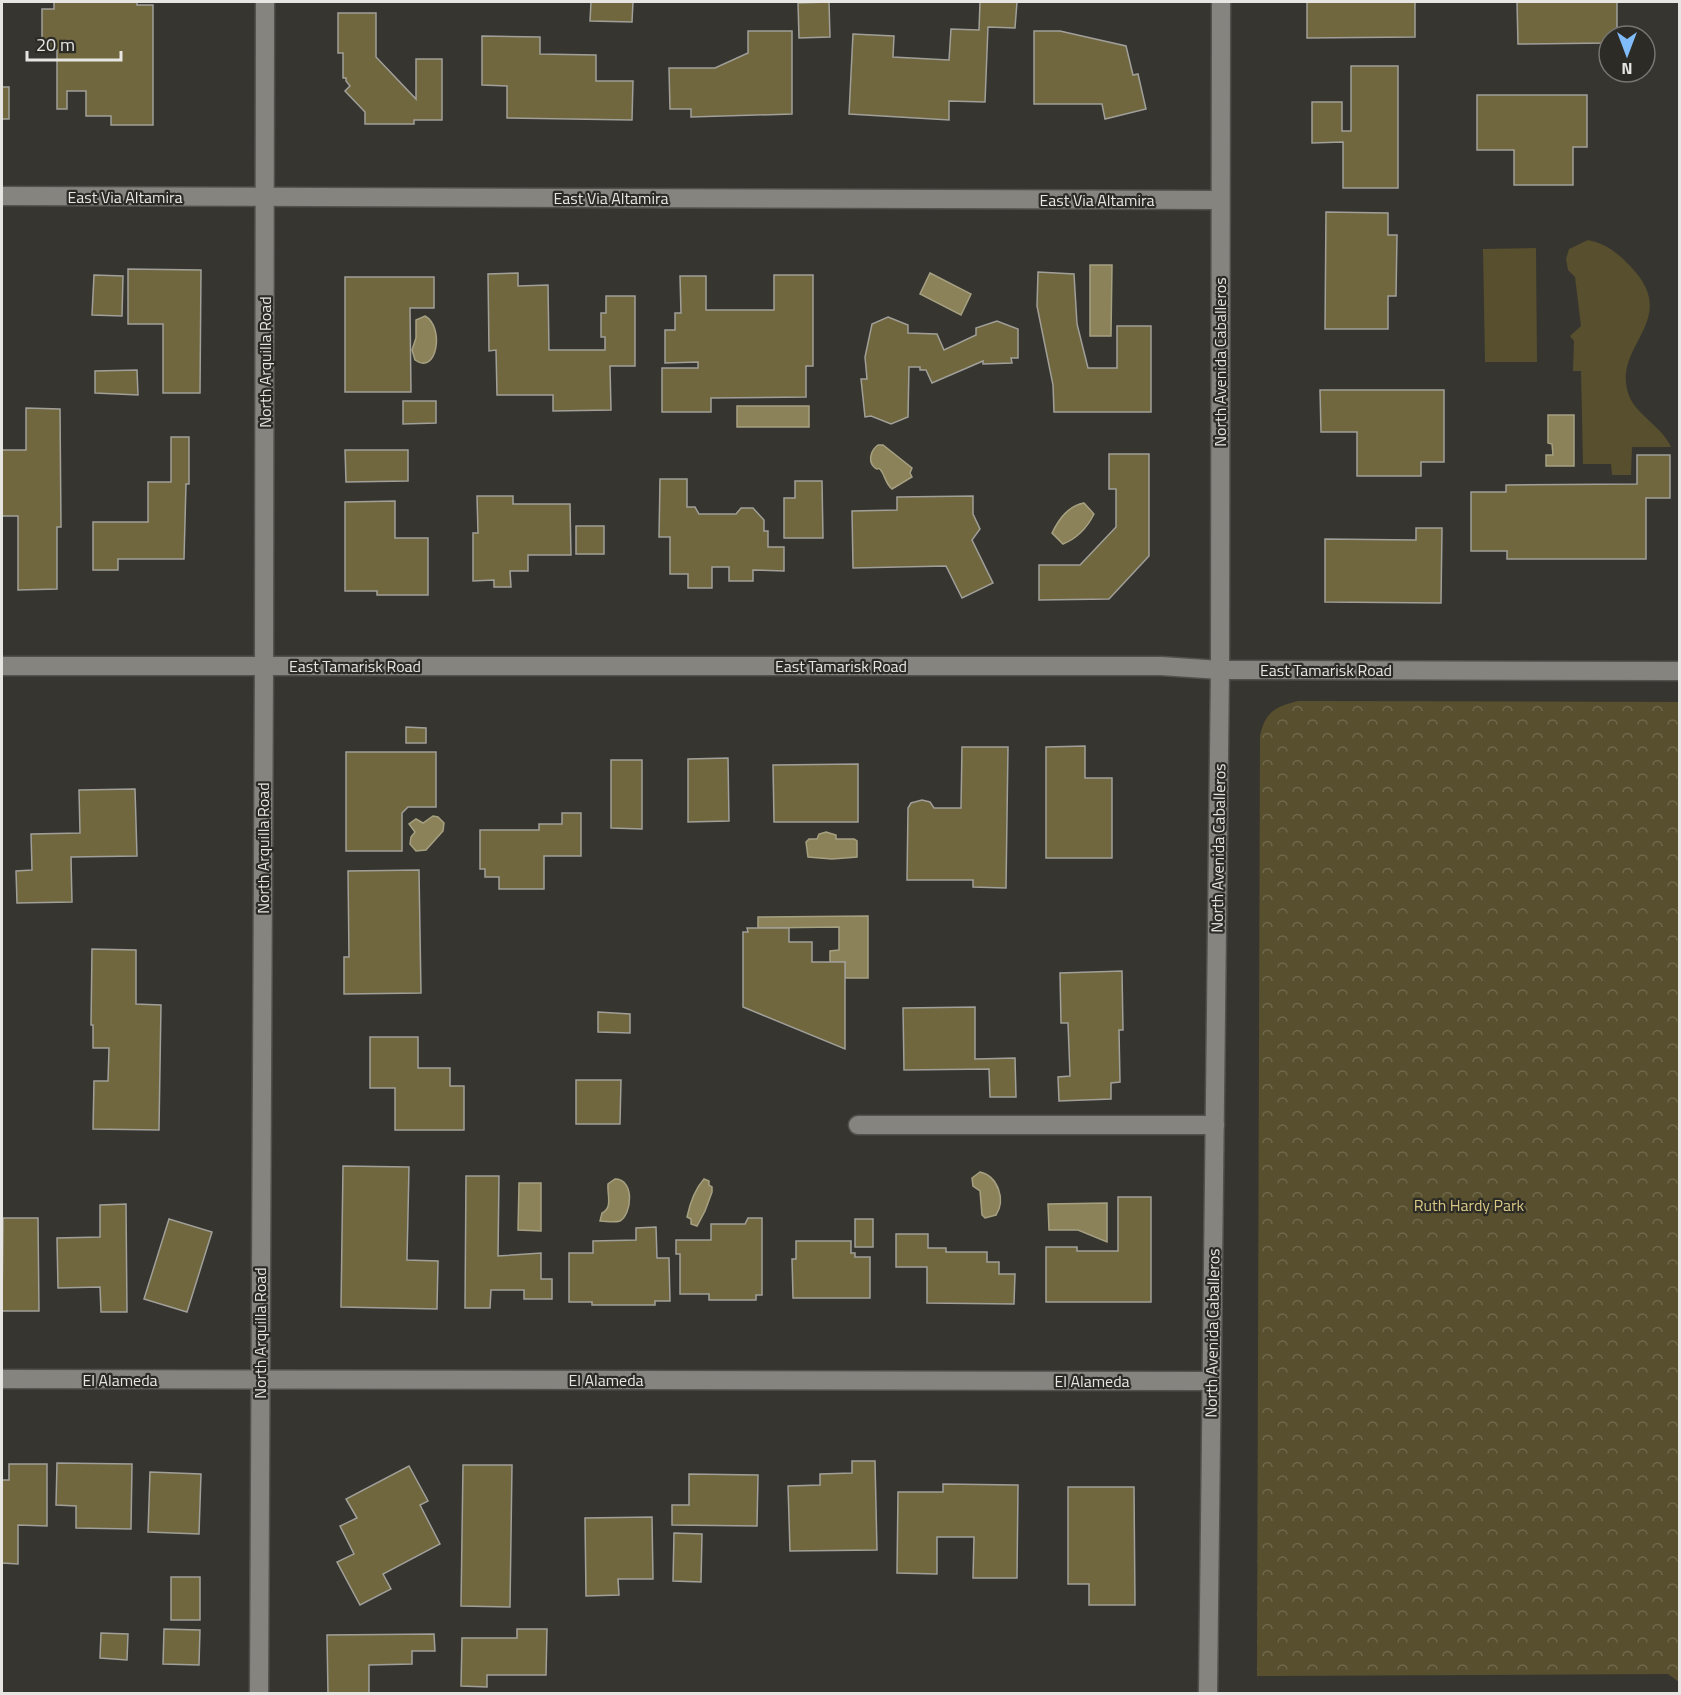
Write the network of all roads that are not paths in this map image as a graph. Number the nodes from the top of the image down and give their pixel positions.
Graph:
1 (265, 2) edge
2 (1221, 2) edge
3 (2, 196) edge
4 (265, 197) junction
5 (1220, 200) junction
6 (2, 666) edge
7 (264, 666) junction
8 (1220, 670) junction
9 (1680, 671) edge
10 (858, 1125) dead end
11 (1215, 1125) junction
12 (2, 1379) edge
13 (260, 1380) junction
14 (1211, 1381) junction
15 (259, 1694) edge
16 (1208, 1694) edge

1 - 4 street, North Arquilla Road
2 - 5 street, North Avenida Caballeros
3 - 4 street, East Via Altamira
4 - 5 street, East Via Altamira
4 - 7 street, North Arquilla Road
5 - 8 street, North Avenida Caballeros
6 - 7 street, East Tamarisk Road
7 - 8 street, East Tamarisk Road
7 - 13 street, North Arquilla Road
8 - 9 street, East Tamarisk Road
8 - 11 street, North Avenida Caballeros
10 - 11 street
11 - 14 street, North Avenida Caballeros
12 - 13 street, El Alameda
13 - 14 street, El Alameda
13 - 15 street, North Arquilla Road
14 - 16 street, North Avenida Caballeros

